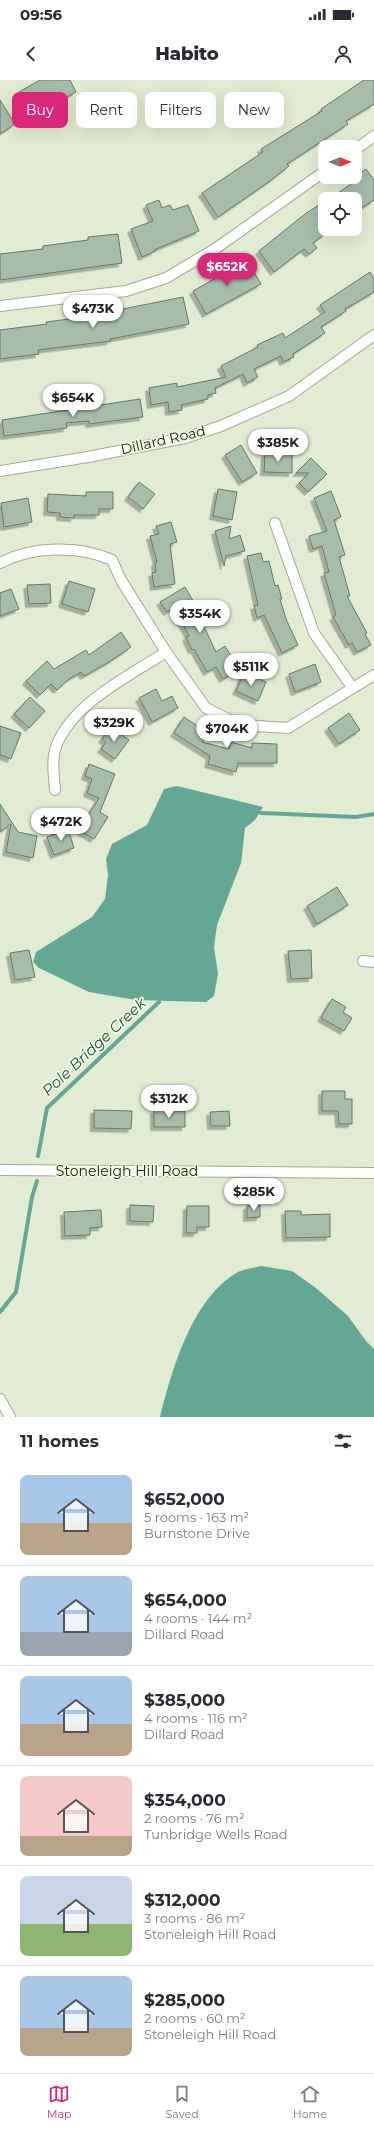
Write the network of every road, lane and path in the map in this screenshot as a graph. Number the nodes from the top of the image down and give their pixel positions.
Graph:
1 (374, 136) edge
2 (362, 145) edge
3 (318, 176) edge
4 (0, 306) edge
5 (374, 335) edge
6 (0, 471) edge
7 (275, 523) dead end
8 (0, 563) edge
9 (166, 652) junction
10 (374, 675) edge
11 (352, 687) junction
12 (55, 790) dead end
13 (362, 961) dead end
14 (374, 962) edge
15 (0, 1170) edge
16 (374, 1173) edge
17 (0, 1399) edge
18 (10, 1417) edge

1 - 2 street
3 - 4 street
5 - 6 street, Dillard Road
7 - 11 street
8 - 9 street
9 - 11 street
9 - 12 street
10 - 11 street
13 - 14 street
15 - 16 street, Stoneleigh Hill Road
17 - 18 street

